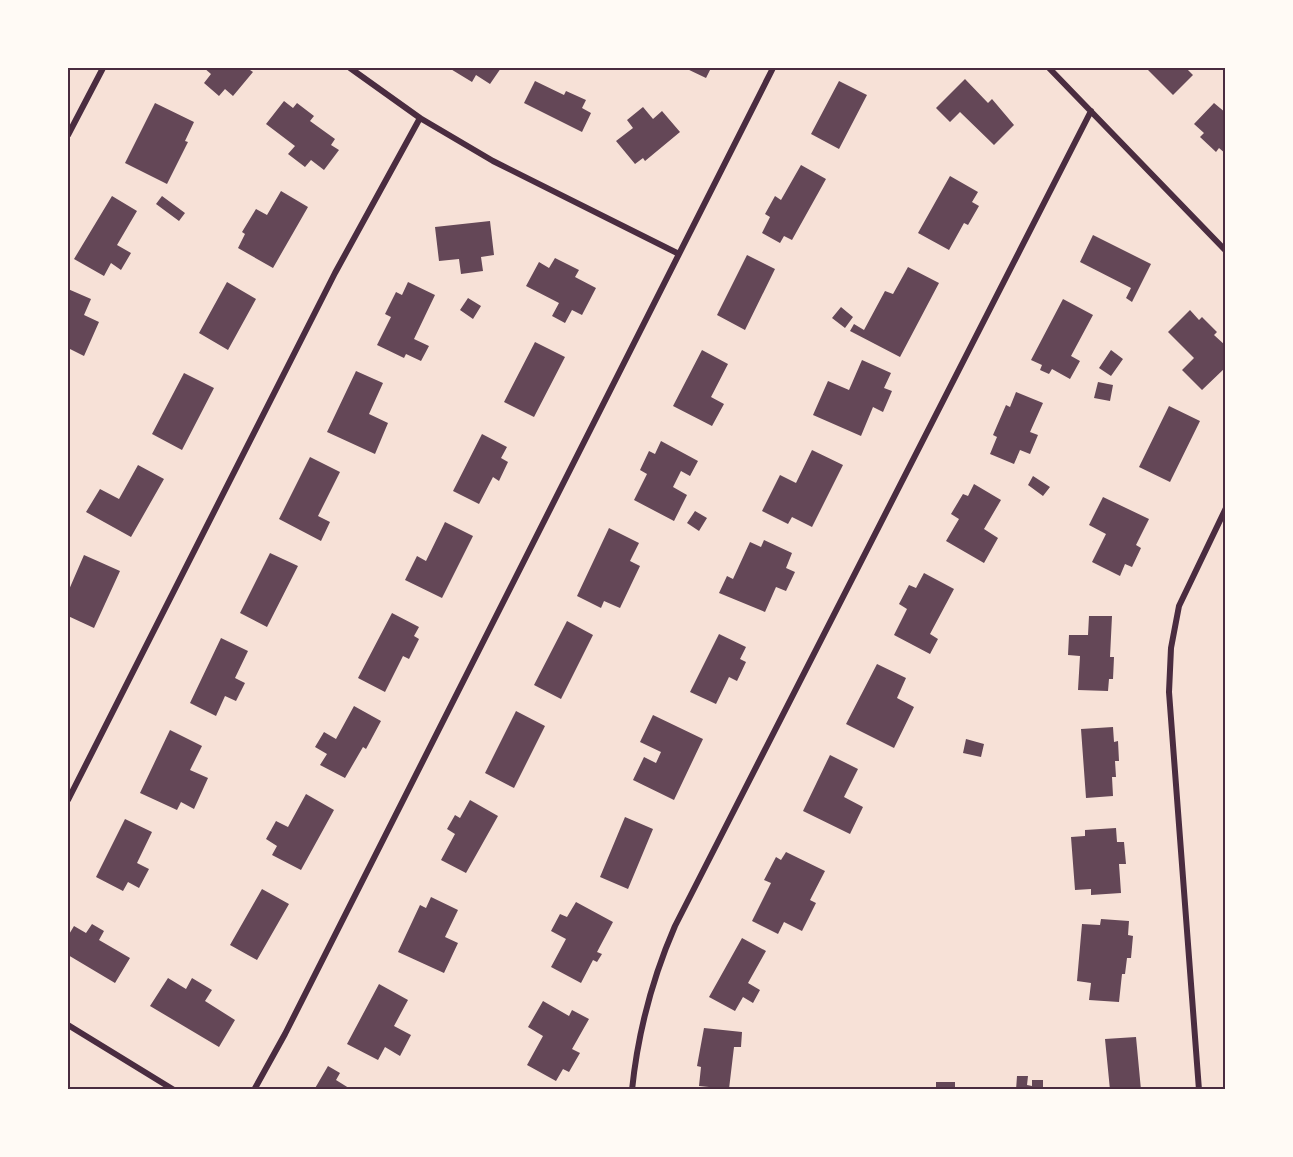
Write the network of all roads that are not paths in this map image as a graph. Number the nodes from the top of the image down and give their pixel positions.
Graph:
1 (103, 68) edge
2 (350, 68) edge
3 (773, 68) edge
4 (1049, 68) edge
5 (1091, 111) junction
6 (420, 118) junction
7 (68, 135) edge
8 (1226, 251) edge
9 (679, 254) junction
10 (1226, 508) edge
11 (68, 800) edge
12 (68, 1025) edge
13 (174, 1089) edge
14 (254, 1089) edge
15 (632, 1089) edge
16 (1199, 1089) edge

1 - 7 street
2 - 6 street
3 - 9 street
4 - 5 street
5 - 8 street
5 - 15 street
6 - 9 street
6 - 11 street
9 - 14 street
10 - 16 street
12 - 13 street

